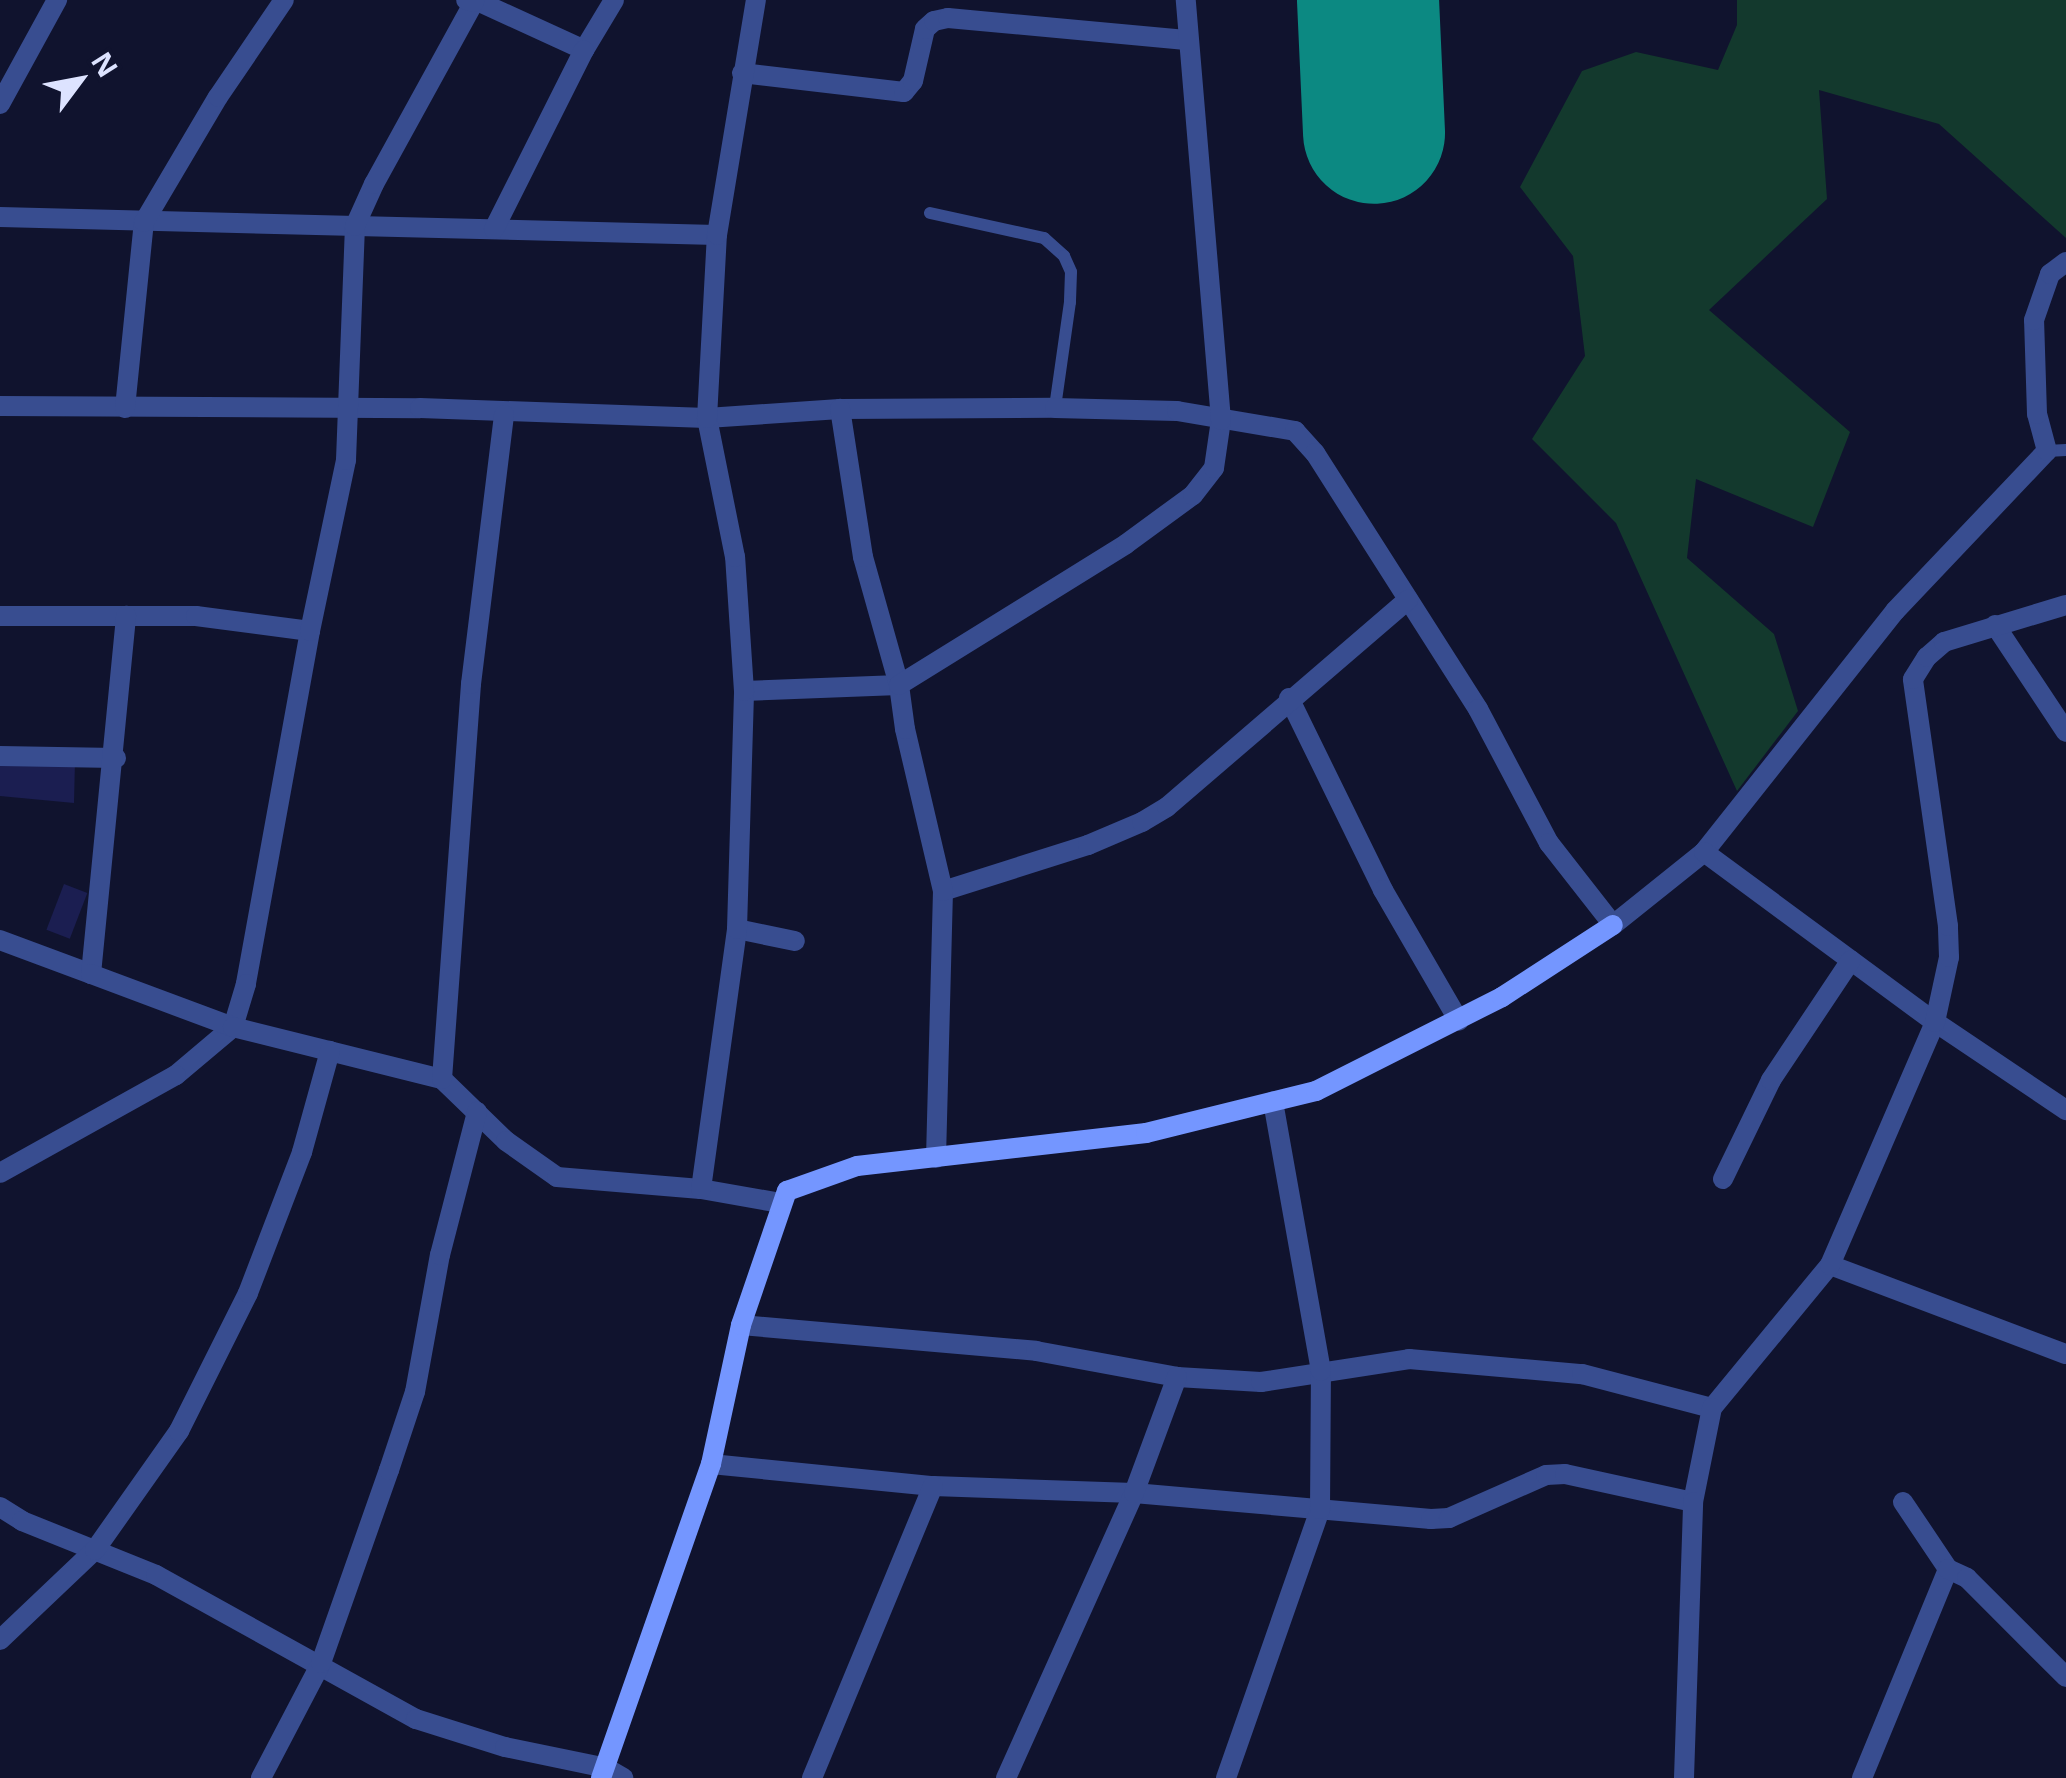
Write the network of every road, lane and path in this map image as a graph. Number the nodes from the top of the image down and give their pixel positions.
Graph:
1 (57, 0) edge
2 (284, 0) edge
3 (614, 0) edge
4 (756, 0) edge
5 (1186, 0) edge
6 (472, 1) edge
7 (1186, 40) junction
8 (584, 50) junction
9 (742, 73) junction
10 (0, 104) edge
11 (930, 213) dead end
12 (0, 217) edge
13 (144, 222) junction
14 (355, 226) junction
15 (494, 229) junction
16 (718, 234) junction
17 (2066, 262) edge
18 (0, 406) edge
19 (126, 408) junction
20 (350, 408) junction
21 (840, 408) junction
22 (1055, 408) junction
23 (504, 415) junction
24 (706, 418) junction
25 (1221, 420) junction
26 (2056, 450) edge
27 (1408, 600) junction
28 (2066, 605) edge
29 (0, 616) edge
30 (126, 616) junction
31 (1995, 625) junction
32 (310, 631) junction
33 (899, 685) junction
34 (744, 691) junction
35 (1289, 698) junction
36 (2066, 732) edge
37 (0, 756) edge
38 (116, 758) junction
39 (1704, 852) junction
40 (944, 890) junction
41 (1613, 925) junction
42 (737, 929) junction
43 (0, 940) edge
44 (795, 941) dead end
45 (1851, 960) junction
46 (91, 974) junction
47 (1459, 1021) junction
48 (1936, 1022) junction
49 (233, 1026) junction
50 (330, 1051) junction
51 (442, 1080) junction
52 (1273, 1102) junction
53 (2066, 1110) edge
54 (476, 1112) junction
55 (936, 1158) junction
56 (0, 1173) edge
57 (1723, 1179) dead end
58 (701, 1190) junction
59 (780, 1203) junction
60 (1830, 1265) junction
61 (741, 1324) junction
62 (2066, 1354) edge
63 (1321, 1371) junction
64 (1177, 1376) junction
65 (1712, 1408) junction
66 (710, 1464) junction
67 (933, 1486) junction
68 (1134, 1493) junction
69 (1693, 1502) junction
70 (1903, 1502) dead end
71 (0, 1507) edge
72 (1320, 1509) junction
73 (96, 1550) junction
74 (1948, 1569) junction
75 (0, 1640) edge
76 (321, 1663) junction
77 (2066, 1677) edge
78 (610, 1775) edge
79 (260, 1778) edge
80 (812, 1778) edge
81 (1006, 1778) edge
82 (1226, 1778) edge
83 (1684, 1778) edge
84 (1862, 1778) edge

1 - 10 street
2 - 13 street
3 - 8 street
4 - 9 street
5 - 7 street
6 - 8 street
6 - 14 street
7 - 9 street
7 - 25 street
8 - 15 street
9 - 16 street
11 - 22 lane
12 - 13 street
13 - 14 street
13 - 19 street
14 - 15 street
14 - 20 street
15 - 16 street
16 - 24 street
17 - 26 street
18 - 19 street
19 - 20 street
20 - 23 street
20 - 32 street
21 - 22 street
21 - 24 street
21 - 33 street
22 - 25 street
23 - 24 street
23 - 51 street
24 - 34 street
25 - 27 street
25 - 33 street
26 - 39 street
27 - 35 street
27 - 41 street
28 - 31 street
29 - 30 street
30 - 32 street
30 - 38 street
31 - 36 street
31 - 48 street
32 - 49 street
33 - 34 street
33 - 40 street
34 - 42 street
35 - 40 street
35 - 47 street
37 - 38 street
38 - 46 street
39 - 41 street
39 - 45 street
40 - 55 street
41 - 47 main road
42 - 44 street
42 - 58 street
43 - 46 street
45 - 48 street
45 - 57 street
46 - 49 street
47 - 52 main road
48 - 53 street
48 - 60 street
49 - 50 street
49 - 56 street
50 - 51 street
50 - 73 street
51 - 54 street
52 - 55 main road
52 - 63 street
54 - 58 street
54 - 76 street
55 - 59 main road
58 - 59 street
59 - 61 main road
60 - 62 street
60 - 65 street
61 - 64 street
61 - 66 main road
63 - 64 street
63 - 65 street
63 - 72 street
64 - 68 street
65 - 69 street
66 - 67 street
66 - 78 main road
67 - 68 street
67 - 80 street
68 - 72 street
68 - 81 street
69 - 72 street
69 - 83 street
70 - 74 street
71 - 73 street
72 - 82 street
73 - 75 street
73 - 76 street
74 - 77 street
74 - 84 street
76 - 78 street
76 - 79 street

